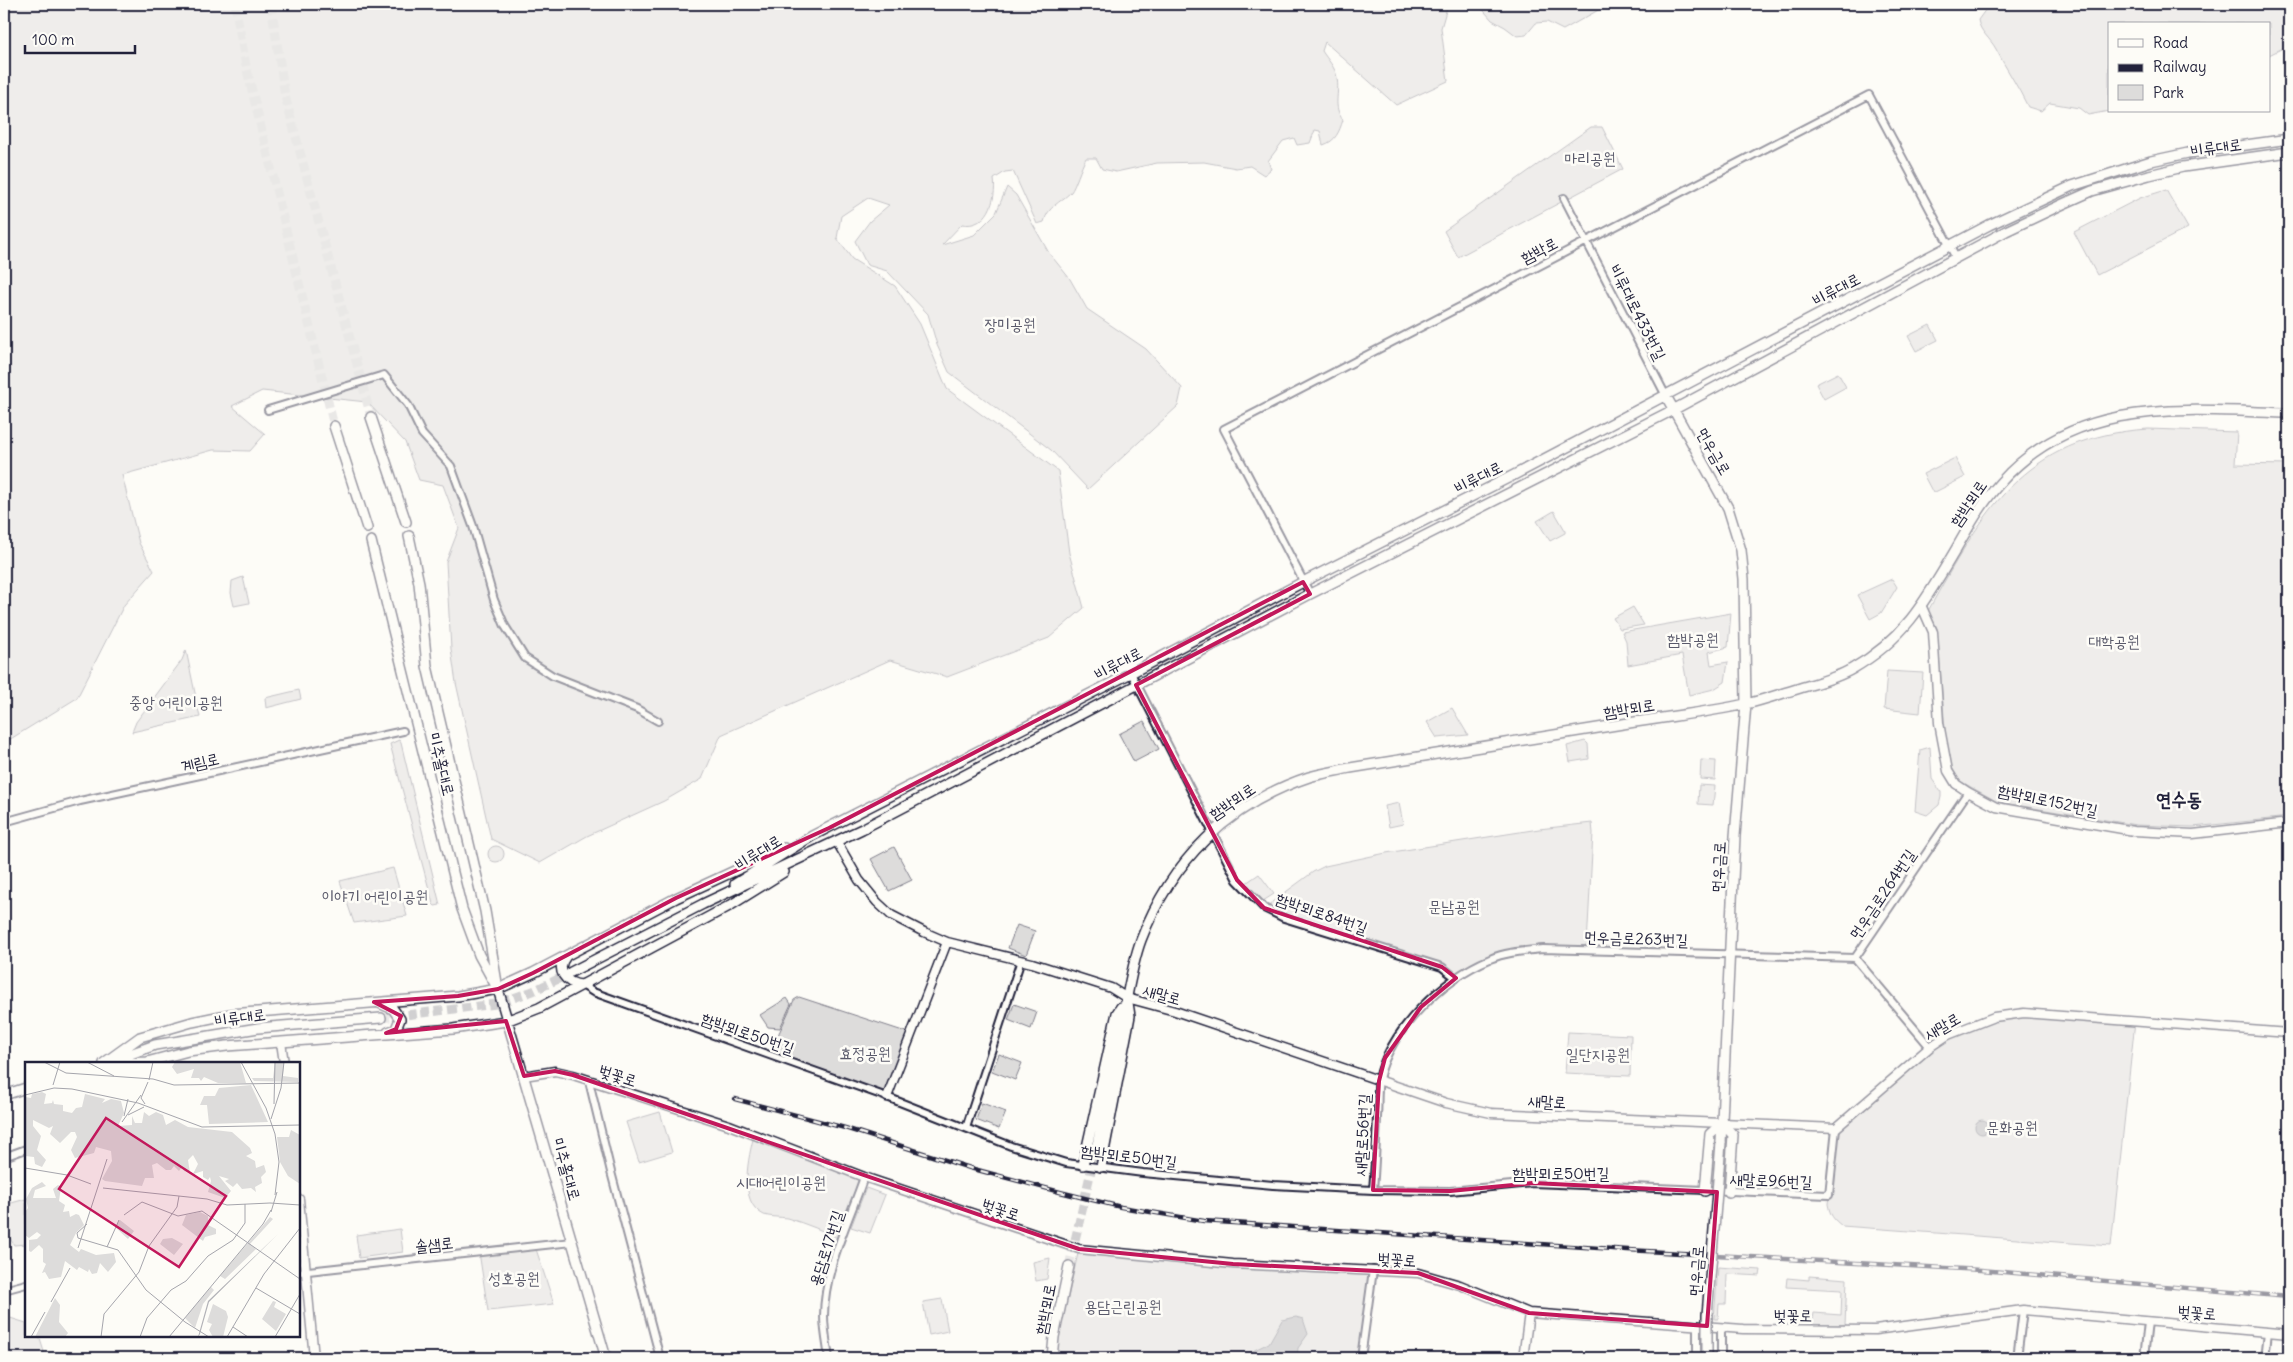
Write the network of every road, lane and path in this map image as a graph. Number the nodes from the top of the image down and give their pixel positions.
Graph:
1 (2289, 139) edge
2 (2289, 152) edge
3 (1564, 198) dead end
4 (1586, 241) junction
5 (1950, 246) junction
6 (1956, 258) junction
7 (1666, 396) junction
8 (268, 410) dead end
9 (1674, 410) junction
10 (2289, 413) edge
11 (371, 417) tunnel mouth
12 (334, 426) tunnel mouth
13 (406, 522) dead end
14 (367, 528) dead end
15 (409, 536) dead end
16 (371, 541) dead end
17 (1303, 582) junction
18 (1310, 594) junction
19 (1922, 607) junction
20 (1131, 674) junction
21 (1136, 685) junction
22 (1746, 704) junction
23 (658, 721) dead end
24 (403, 731) dead end
25 (1968, 792) junction
26 (4, 822) edge
27 (2289, 823) edge
28 (1214, 832) junction
29 (812, 836) junction
30 (837, 842) junction
31 (816, 852) junction
32 (703, 904) junction
33 (947, 942) junction
34 (1729, 953) junction
35 (567, 955) junction
36 (1855, 958) junction
37 (1021, 960) junction
38 (571, 972) tunnel mouth
39 (1456, 978) junction
40 (582, 985) junction
41 (498, 989) junction
42 (1127, 998) junction
43 (374, 1002) junction
44 (381, 1018) tunnel mouth
45 (506, 1021) junction
46 (386, 1033) junction
47 (2289, 1033) edge
48 (281, 1042) junction
49 (1930, 1047) junction
50 (106, 1062) edge
51 (108, 1062) edge
52 (147, 1062) edge
53 (284, 1062) edge
54 (524, 1076) junction
55 (590, 1081) junction
56 (1379, 1081) junction
57 (25, 1088) edge
58 (4, 1095) edge
59 (887, 1097) junction
60 (1722, 1123) junction
61 (966, 1128) junction
62 (1836, 1128) junction
63 (1098, 1145) tunnel mouth
64 (25, 1149) edge
65 (4, 1157) edge
66 (1083, 1165) junction
67 (1102, 1168) junction
68 (864, 1177) junction
69 (1373, 1190) junction
70 (1705, 1191) junction
71 (1729, 1192) junction
72 (300, 1224) edge
73 (572, 1242) junction
74 (1069, 1266) tunnel mouth
75 (1373, 1270) junction
76 (302, 1272) edge
77 (25, 1284) edge
78 (4, 1290) edge
79 (2024, 1310) junction
80 (1529, 1313) junction
81 (2148, 1322) junction
82 (1697, 1326) junction
83 (1721, 1327) junction
84 (2268, 1332) junction
85 (2289, 1334) edge
86 (314, 1358) edge
87 (606, 1358) edge
88 (660, 1358) edge
89 (829, 1358) edge
90 (1052, 1358) edge
91 (1361, 1358) edge
92 (1523, 1358) edge
93 (1697, 1358) edge
94 (1707, 1358) edge
95 (1721, 1358) edge
96 (2017, 1358) edge
97 (2144, 1358) edge
98 (2265, 1358) edge

1 - 5 main road, 비류대로
2 - 6 main road, 비류대로
3 - 4 street, 비류대로433번길
4 - 5 street, 함박로
4 - 7 street, 비류대로433번길
4 - 17 street, 함박로
5 - 6 street, 함박로
5 - 7 main road, 비류대로
6 - 9 main road, 비류대로
7 - 9 main road, 먼우금로
7 - 17 main road, 비류대로
8 - 23 street
9 - 18 main road, 비류대로
9 - 22 main road, 먼우금로
10 - 19 main road, 함박뫼로
11 - 13 main road
12 - 14 main road
15 - 41 main road, 미추홀대로
16 - 41 main road, 미추홀대로
17 - 18 street, 함박로
17 - 20 main road, 비류대로
18 - 21 main road, 비류대로
19 - 22 main road, 함박뫼로
19 - 25 street, 함박뫼로152번길
20 - 21 street, 함박뫼로84번길
20 - 29 main road, 비류대로
21 - 28 street, 함박뫼로84번길
21 - 30 main road, 비류대로
22 - 28 main road, 함박뫼로
22 - 34 main road, 먼우금로
24 - 26 street, 계림로
25 - 27 street, 함박뫼로152번길
25 - 36 street, 먼우금로264번길
28 - 39 street, 함박뫼로84번길
28 - 42 main road, 함박뫼로
29 - 32 main road, 비류대로
29 - 35 main road
30 - 31 main road, 비류대로
30 - 33 street, 새말로
31 - 32 main road, 비류대로
31 - 40 main road
32 - 38 main road, 비류대로
33 - 37 street, 새말로
33 - 59 street
34 - 36 street, 먼우금로264번길
34 - 39 street, 먼우금로263번길
34 - 60 main road, 먼우금로
35 - 40 main road
35 - 41 main road
36 - 49 street
37 - 42 street, 새말로
37 - 61 street
39 - 56 street, 새말로56번길
40 - 45 main road
40 - 59 street, 함박뫼로50번길
41 - 43 main road
41 - 45 main road, 미추홀대로
42 - 56 street, 새말로
42 - 63 main road, 함박뫼로
42 - 66 main road
42 - 67 main road
43 - 46 main road
43 - 50 main road
44 - 51 main road, 비류대로
45 - 46 main road
45 - 54 main road, 미추홀대로
46 - 48 main road
47 - 49 street, 새말로
48 - 52 main road
48 - 53 street
49 - 62 street, 새말로
54 - 55 street, 벚꽃로
54 - 73 main road, 미추홀대로
55 - 68 street, 벚꽃로
55 - 88 street
56 - 60 street, 새말로
56 - 69 street, 새말로56번길
57 - 58 main road
59 - 61 street, 함박뫼로50번길
60 - 62 street, 새말로
60 - 70 main road
60 - 71 main road
60 - 94 main road, 먼우금로, bridge
61 - 66 street, 함박뫼로50번길
62 - 71 street, 새말로96번길
64 - 65 street
66 - 67 street, 함박뫼로50번길
67 - 69 street, 함박뫼로50번길
68 - 75 street, 벚꽃로
68 - 89 street, 용담로17번길
69 - 70 street, 함박뫼로50번길
70 - 71 street, 새말로96번길
72 - 76 street
73 - 76 street, 솔샘로
73 - 87 main road, 미추홀대로
74 - 90 main road, 함박뫼로
75 - 80 street, 벚꽃로
75 - 91 street
76 - 86 street
77 - 78 street
79 - 81 street, 벚꽃로
79 - 83 street, 벚꽃로
79 - 96 street
80 - 82 street, 벚꽃로
80 - 92 street
81 - 84 street, 벚꽃로
81 - 97 street
82 - 83 street, 벚꽃로
82 - 93 street
83 - 95 street
84 - 85 street, 벚꽃로
84 - 98 street

